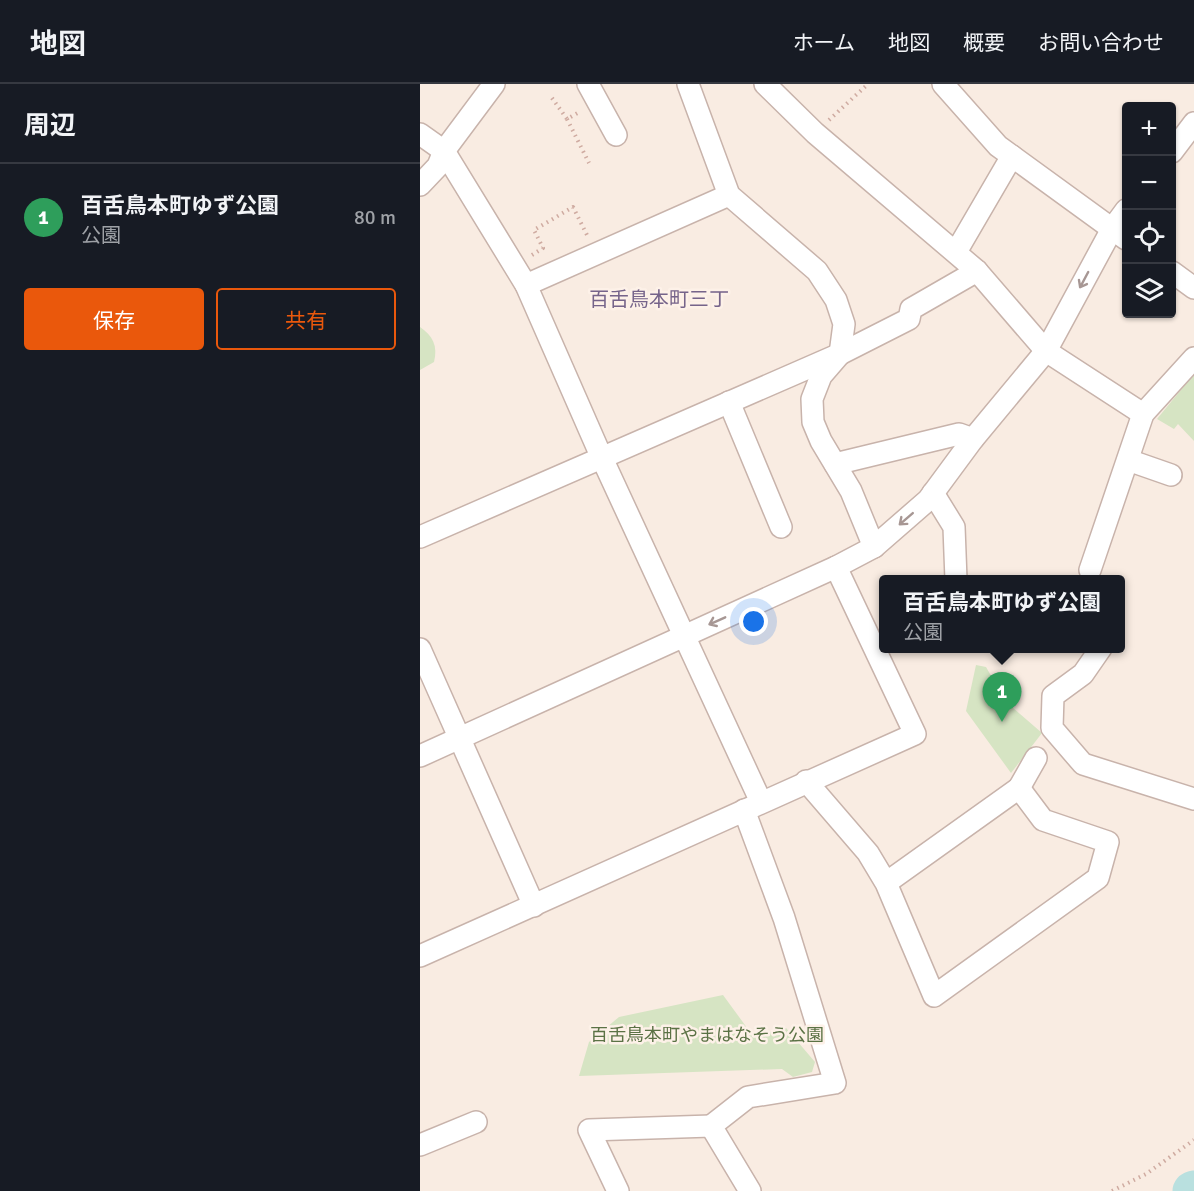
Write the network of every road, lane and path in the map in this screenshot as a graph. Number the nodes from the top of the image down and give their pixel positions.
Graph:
1 (494, 84) edge
2 (688, 84) edge
3 (765, 84) edge
4 (868, 84) edge
5 (943, 84) edge
6 (593, 93) edge
7 (552, 98) dead end
8 (567, 119) junction
9 (1194, 123) edge
10 (815, 133) junction
11 (420, 134) edge
12 (616, 135) dead end
13 (1176, 147) edge
14 (444, 151) junction
15 (1012, 156) junction
16 (589, 163) dead end
17 (420, 185) edge
18 (729, 195) junction
19 (1119, 234) edge
20 (956, 252) junction
21 (581, 261) junction
22 (514, 266) junction
23 (977, 271) junction
24 (1176, 275) edge
25 (526, 285) junction
26 (1194, 288) edge
27 (1046, 351) junction
28 (840, 354) junction
29 (1194, 358) edge
30 (729, 402) junction
31 (1143, 414) junction
32 (973, 439) junction
33 (601, 456) junction
34 (1128, 460) junction
35 (835, 464) junction
36 (1171, 475) dead end
37 (933, 494) junction
38 (781, 527) dead end
39 (420, 537) edge
40 (874, 547) junction
41 (836, 567) junction
42 (1090, 570) dead end
43 (956, 575) edge
44 (684, 636) junction
45 (420, 649) edge
46 (1098, 653) edge
47 (459, 738) junction
48 (420, 756) edge
49 (1036, 758) dead end
50 (806, 781) junction
51 (1019, 788) junction
52 (1194, 799) edge
53 (753, 806) junction
54 (886, 883) junction
55 (534, 906) junction
56 (420, 956) edge
57 (476, 1122) dead end
58 (711, 1126) junction
59 (1194, 1140) edge
60 (420, 1145) edge
61 (618, 1191) edge
62 (750, 1191) edge
63 (1112, 1191) edge

1 - 14 street
2 - 18 street
3 - 10 street
4 - 10 path
5 - 15 street
6 - 8 path
6 - 12 street
7 - 8 path
8 - 16 path
9 - 13 street
10 - 20 street
11 - 14 street
14 - 17 street
14 - 22 street
15 - 19 street
15 - 20 street
18 - 21 street
18 - 28 street
19 -> 27 street
20 - 23 street
21 - 22 path
21 - 25 street
22 - 25 street
23 - 27 street
23 - 28 street
24 - 26 street
25 - 33 street
27 - 31 street
27 - 32 street
28 - 30 street
28 - 35 street
29 - 31 street
30 - 33 street
30 - 38 street
31 - 34 street
32 - 35 street
32 - 37 street
33 - 39 street
33 - 44 street
34 - 36 street
34 - 42 street
35 - 40 street
37 -> 40 street
37 - 43 street
40 - 41 street
41 -> 44 street
41 - 50 street
44 - 47 street
44 - 53 street
45 - 47 street
46 - 52 street
47 - 48 street
47 - 55 street
49 - 51 street
50 - 53 street
50 - 54 street
51 - 54 street
51 - 54 street
53 - 55 street
53 - 58 street
55 - 56 street
57 - 60 street
58 - 61 street
58 - 62 street
59 - 63 path

